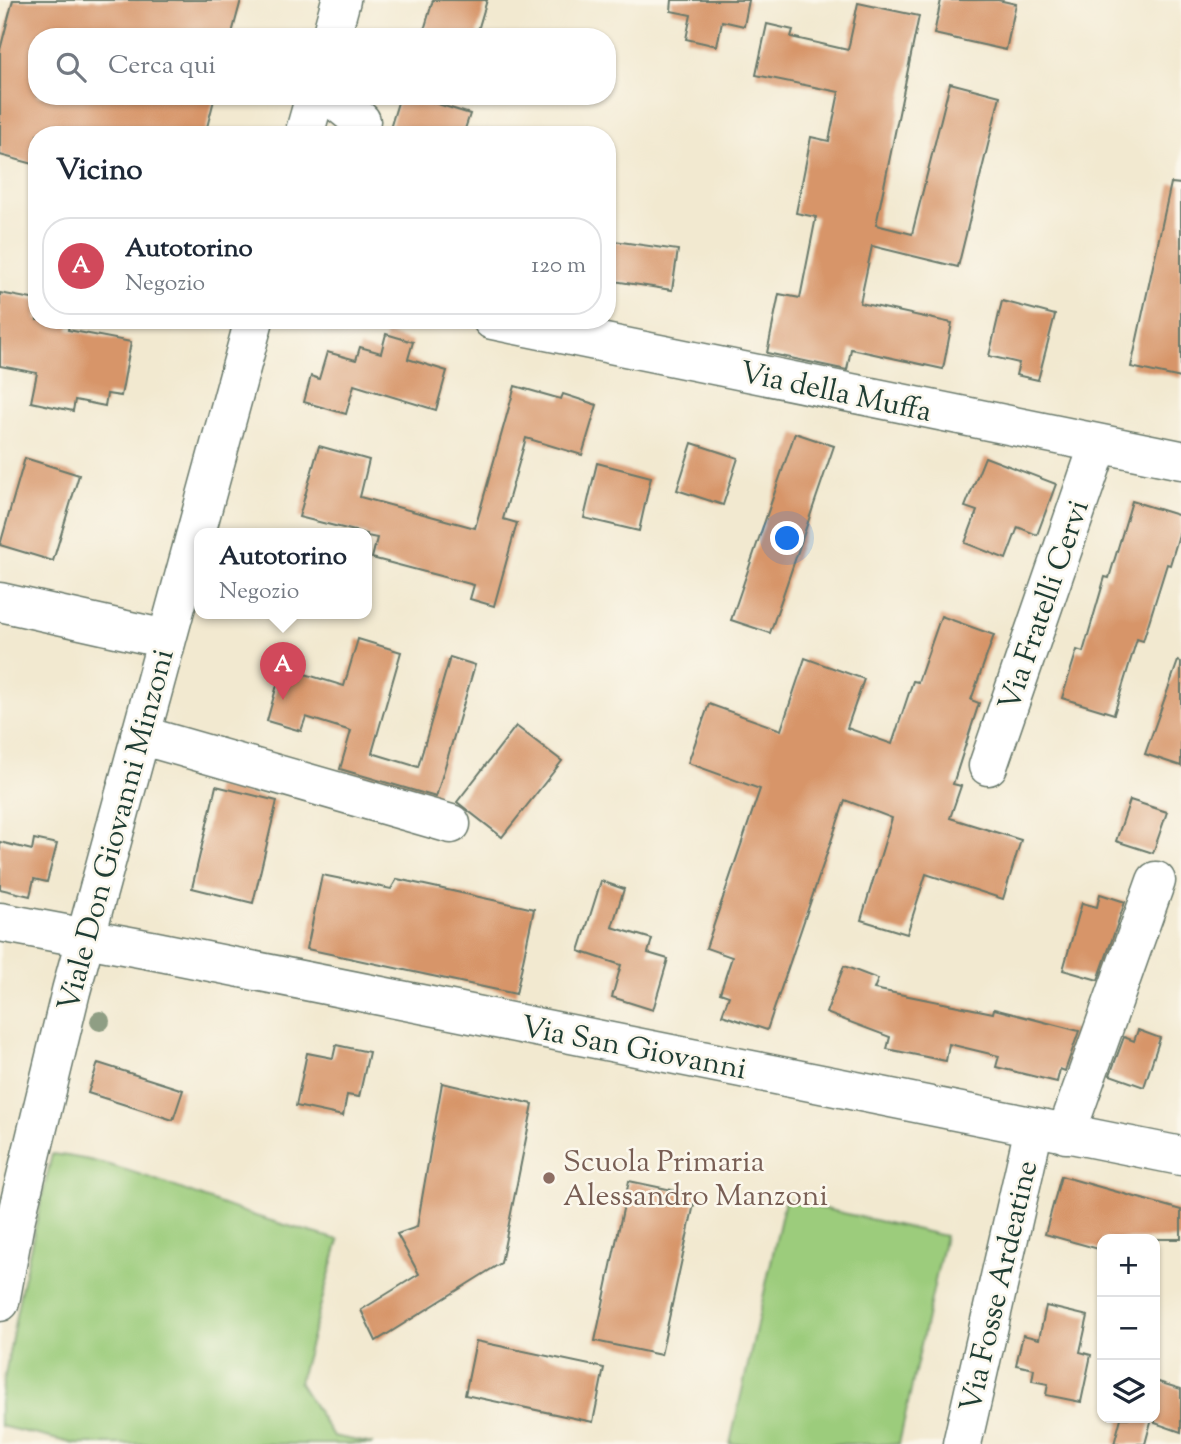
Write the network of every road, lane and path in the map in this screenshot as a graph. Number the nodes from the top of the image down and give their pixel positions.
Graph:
1 (341, 0) edge
2 (333, 28) edge
3 (312, 105) edge
4 (341, 105) edge
5 (307, 126) edge
6 (360, 126) edge
7 (252, 329) edge
8 (536, 329) edge
9 (1099, 444) junction
10 (1181, 460) edge
11 (197, 528) edge
12 (194, 538) edge
13 (0, 601) edge
14 (166, 639) junction
15 (140, 736) junction
16 (988, 766) dead end
17 (451, 824) dead end
18 (1156, 881) dead end
19 (0, 922) edge
20 (86, 938) junction
21 (1050, 1131) junction
22 (1181, 1156) edge
23 (0, 1302) edge
24 (962, 1444) edge

1 - 2 street
3 - 5 street
4 - 6 street
7 - 11 street, Viale Don Giovanni Minzoni
8 - 9 street, Via della Muffa
9 - 10 street, Via della Muffa
9 - 16 street, Via Fratelli Cervi
12 - 14 street, Viale Don Giovanni Minzoni
13 - 14 street
14 - 15 street, Viale Don Giovanni Minzoni
15 - 17 street
15 - 20 street, Viale Don Giovanni Minzoni
18 - 21 street, Via Fosse Ardeatine
19 - 20 street, Via San Giovanni
20 - 21 street, Via San Giovanni
20 - 23 street, Viale Don Giovanni Minzoni
21 - 22 street, Via San Giovanni
21 - 24 street, Via Fosse Ardeatine

